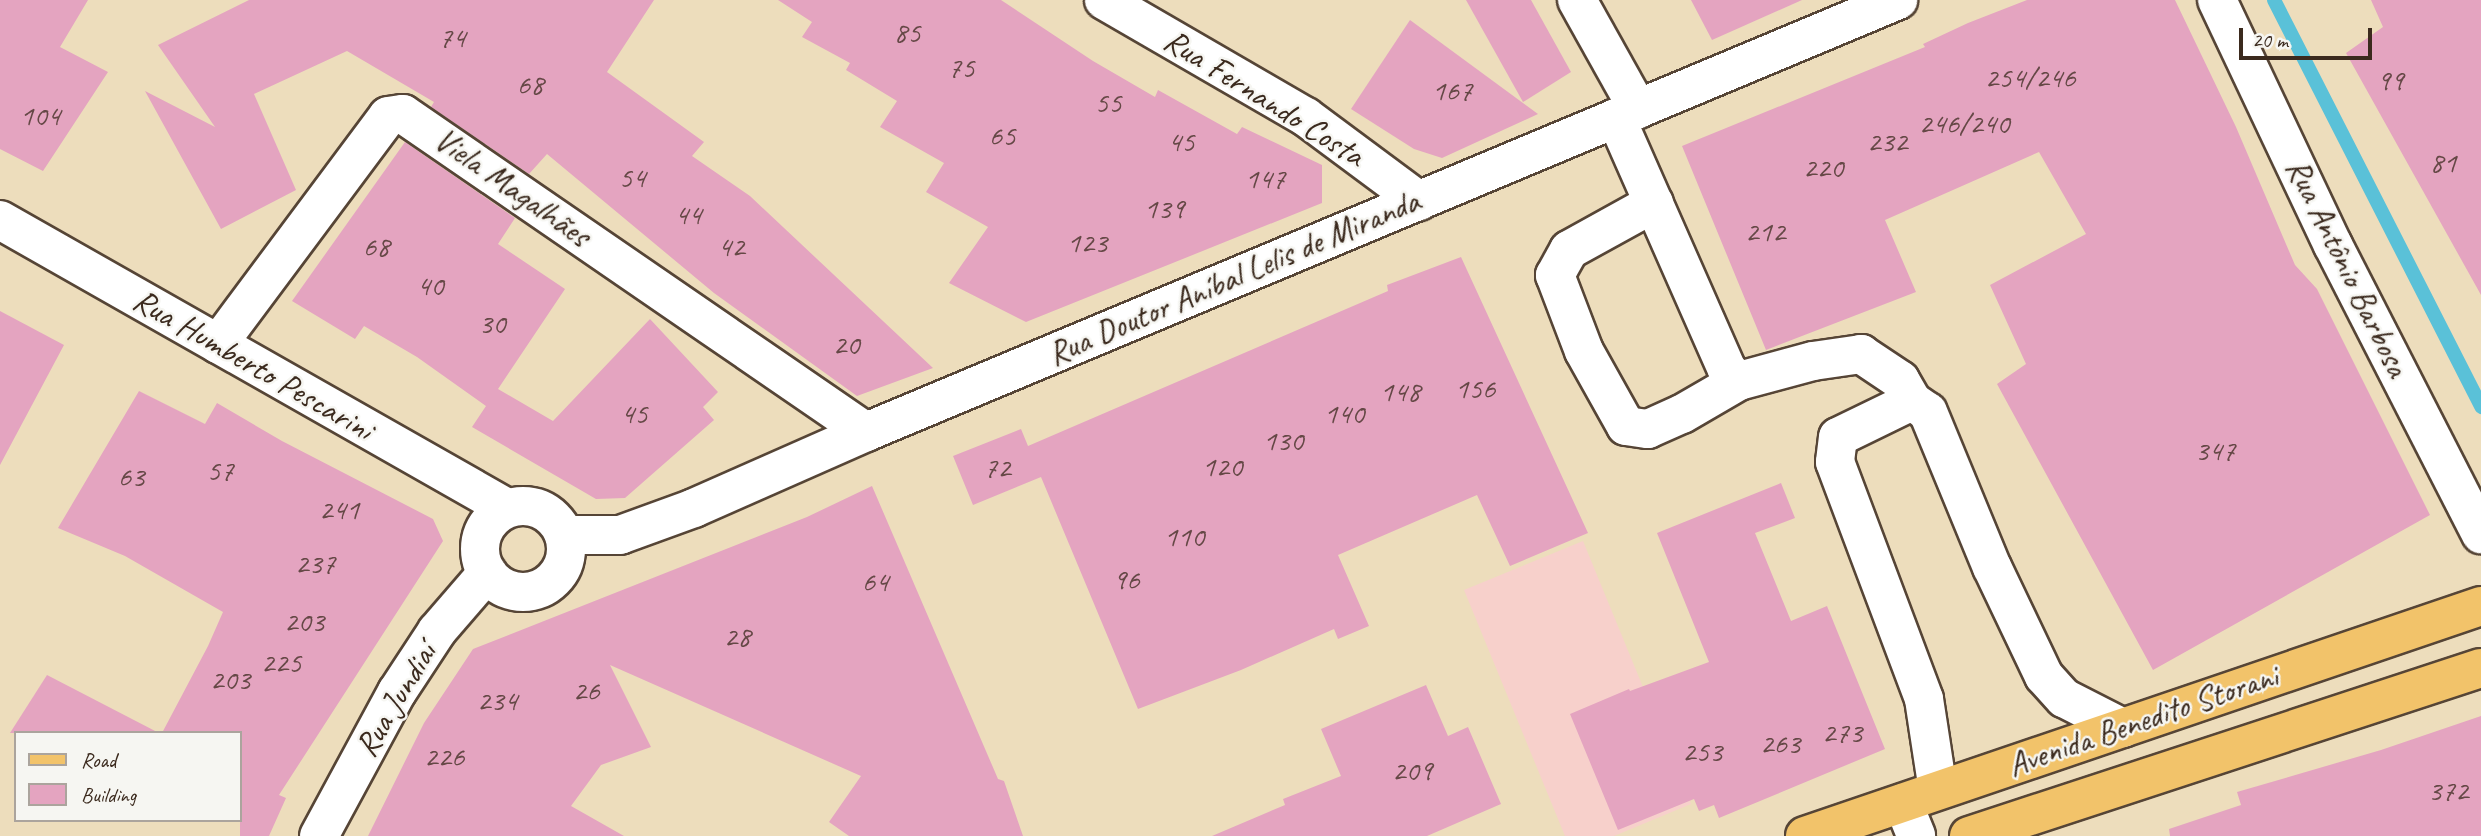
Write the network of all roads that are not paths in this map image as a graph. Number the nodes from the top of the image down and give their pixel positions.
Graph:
1 (1104, 0) edge
2 (1577, 0) edge
3 (1898, 0) edge
4 (2217, 0) edge
5 (1627, 113) junction
6 (1419, 201) junction
7 (1654, 202) junction
8 (0, 220) edge
9 (218, 344) junction
10 (1739, 381) junction
11 (1912, 401) junction
12 (866, 432) junction
13 (507, 508) junction
14 (2481, 534) edge
15 (564, 535) junction
16 (487, 573) junction
17 (2481, 606) edge
18 (2481, 668) edge
19 (2123, 727) junction
20 (1919, 810) edge
21 (319, 836) edge
22 (1805, 836) edge
23 (1969, 836) edge

1 - 6 street, Rua Fernando Costa
2 - 5 street
3 - 5 street, Rua Doutor Aníbal Lelis de Miranda
4 - 14 street, Rua Antônio Barbosa
5 - 6 street, Rua Doutor Aníbal Lelis de Miranda
5 - 7 street
6 - 12 street, Rua Doutor Aníbal Lelis de Miranda
7 - 10 street
7 - 10 street
8 - 9 street, Rua Humberto Pescarini
9 - 12 street, Viela Magalhães
9 - 13 street, Rua Humberto Pescarini
10 - 11 street
11 - 19 street
11 - 20 street
12 - 15 street, Rua Doutor Aníbal Lelis de Miranda
13 - 15 street
13 - 16 street
15 - 16 street
16 - 21 street, Rua Jundiaí
17 - 19 main road, Avenida Benedito Storani
18 - 23 main road, Avenida Benedito Storani
19 - 20 main road, Avenida Benedito Storani
20 - 22 main road, Avenida Benedito Storani

